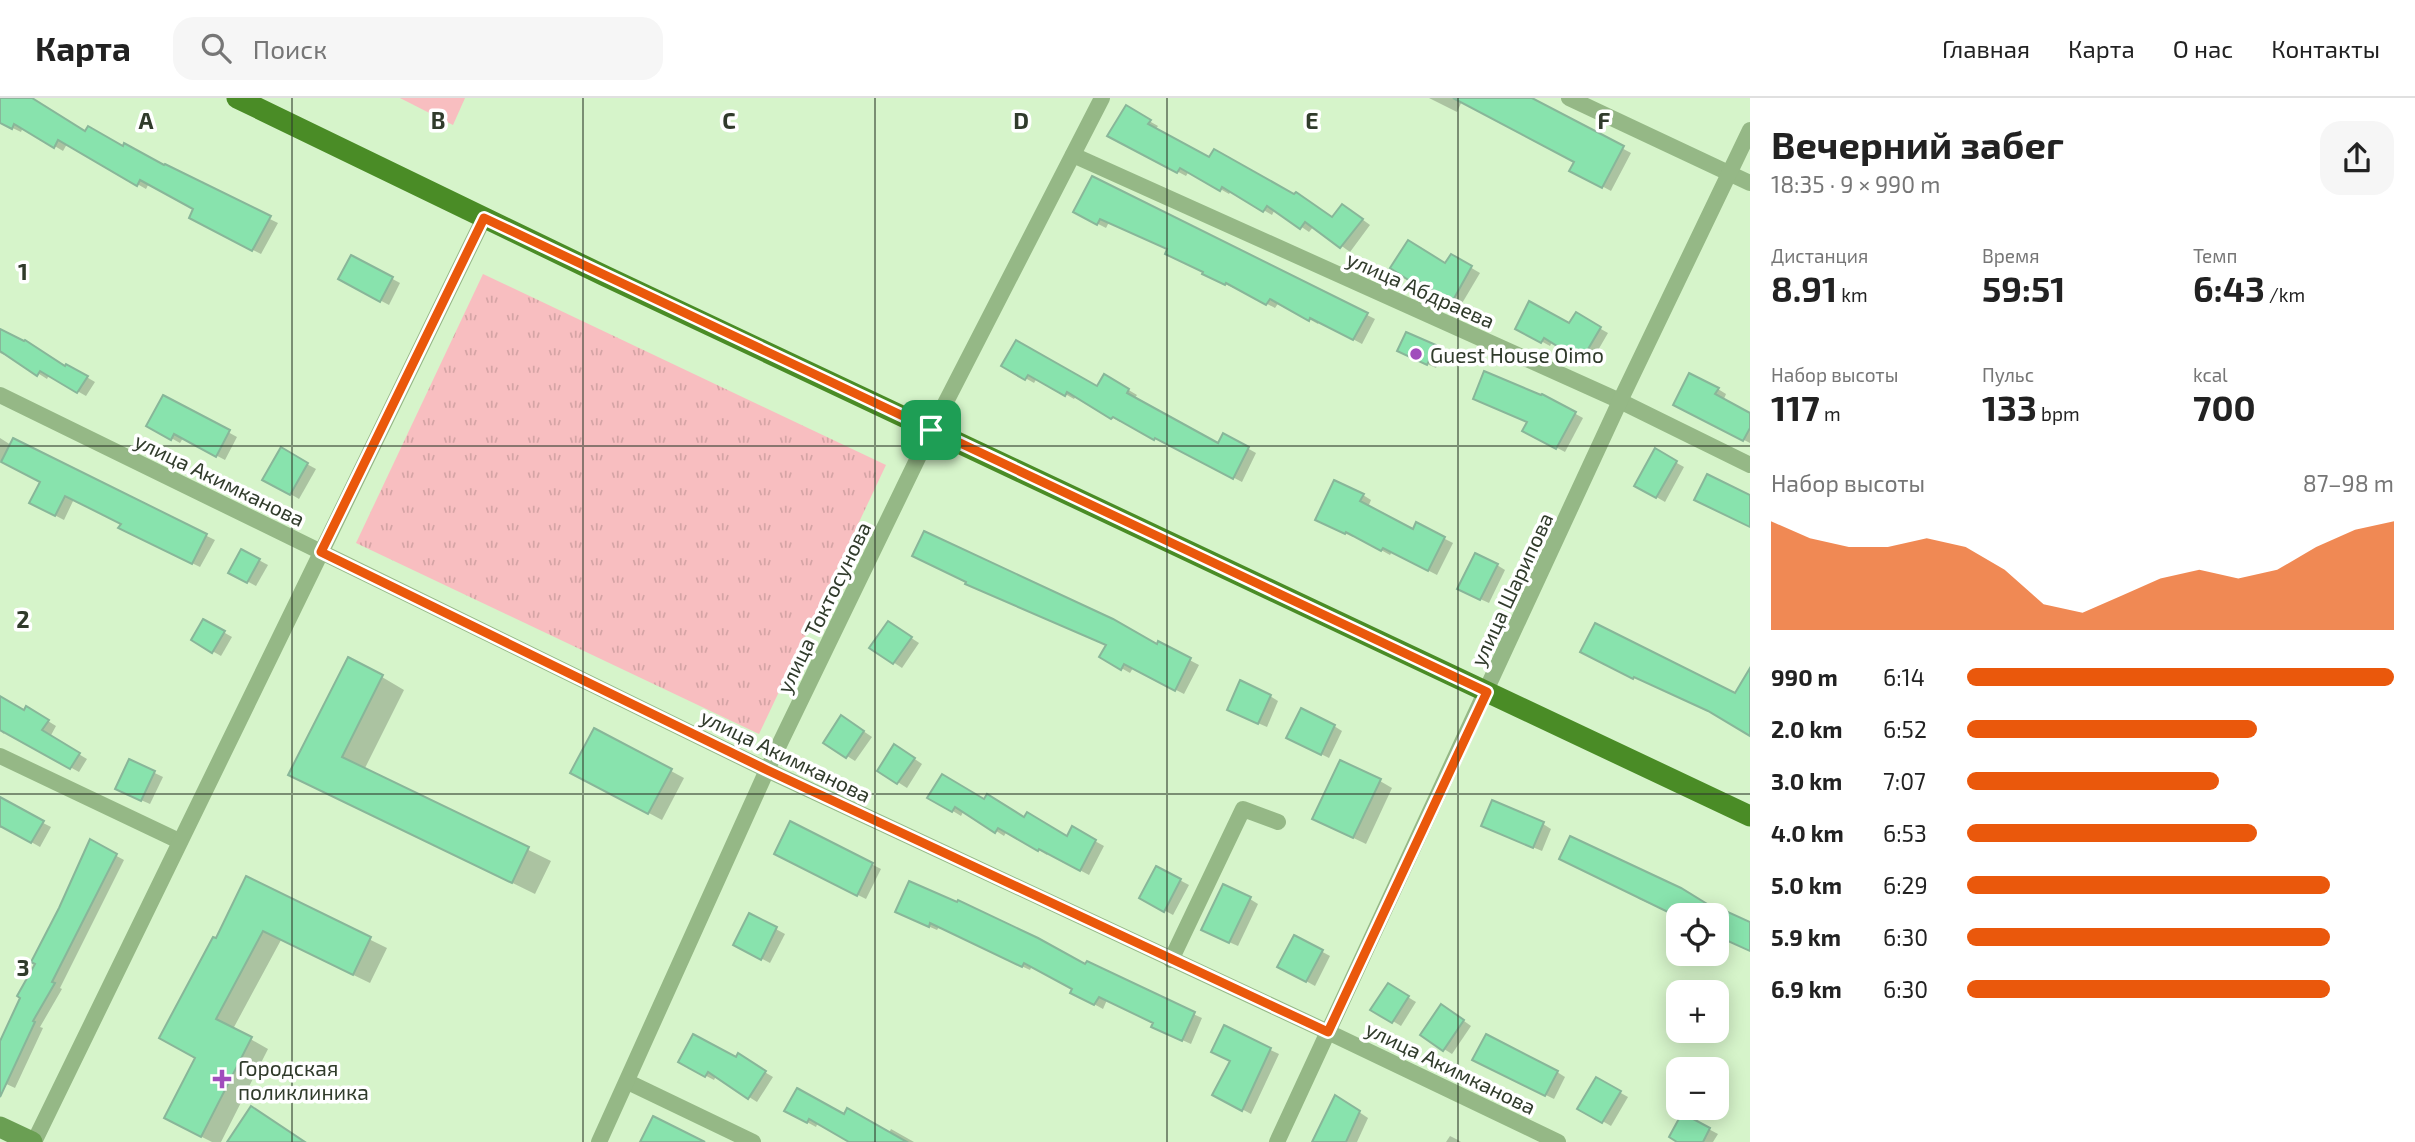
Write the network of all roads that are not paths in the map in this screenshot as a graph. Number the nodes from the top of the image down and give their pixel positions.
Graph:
1 (237, 98) edge
2 (1102, 98) edge
3 (1569, 98) edge
4 (1750, 130) edge
5 (1073, 155) junction
6 (1730, 174) junction
7 (1750, 183) edge
8 (484, 218) junction
9 (0, 396) edge
10 (1620, 401) junction
11 (931, 430) junction
12 (1750, 465) edge
13 (321, 552) junction
14 (1487, 692) junction
15 (0, 756) edge
16 (767, 770) junction
17 (1750, 816) edge
18 (1278, 822) dead end
19 (179, 841) junction
20 (1171, 960) junction
21 (1328, 1032) junction
22 (628, 1082) junction
23 (0, 1126) edge
24 (33, 1142) edge
25 (599, 1142) edge
26 (752, 1142) edge
27 (1277, 1142) edge
28 (1559, 1142) edge

1 - 8 main road
2 - 5 street, улица Токтосунова
3 - 6 street
4 - 6 street, улица Шарипова
5 - 10 street, улица Абдраева
5 - 11 street, улица Токтосунова
6 - 7 street
6 - 10 street, улица Шарипова
8 - 11 main road
8 - 13 street
9 - 13 street, улица Акимканова
10 - 12 street, улица Абдраева
10 - 14 street, улица Шарипова
11 - 14 main road
11 - 16 street, улица Токтосунова
13 - 16 street, улица Акимканова
13 - 19 street
14 - 17 main road
14 - 21 street, улица Шарипова
15 - 19 street
16 - 20 street, улица Акимканова
16 - 22 street, улица Токтосунова
18 - 20 street
19 - 24 street
20 - 21 street, улица Акимканова
21 - 27 street, улица Шарипова
21 - 28 street, улица Акимканова
22 - 25 street, улица Токтосунова
22 - 26 street
23 - 24 street

